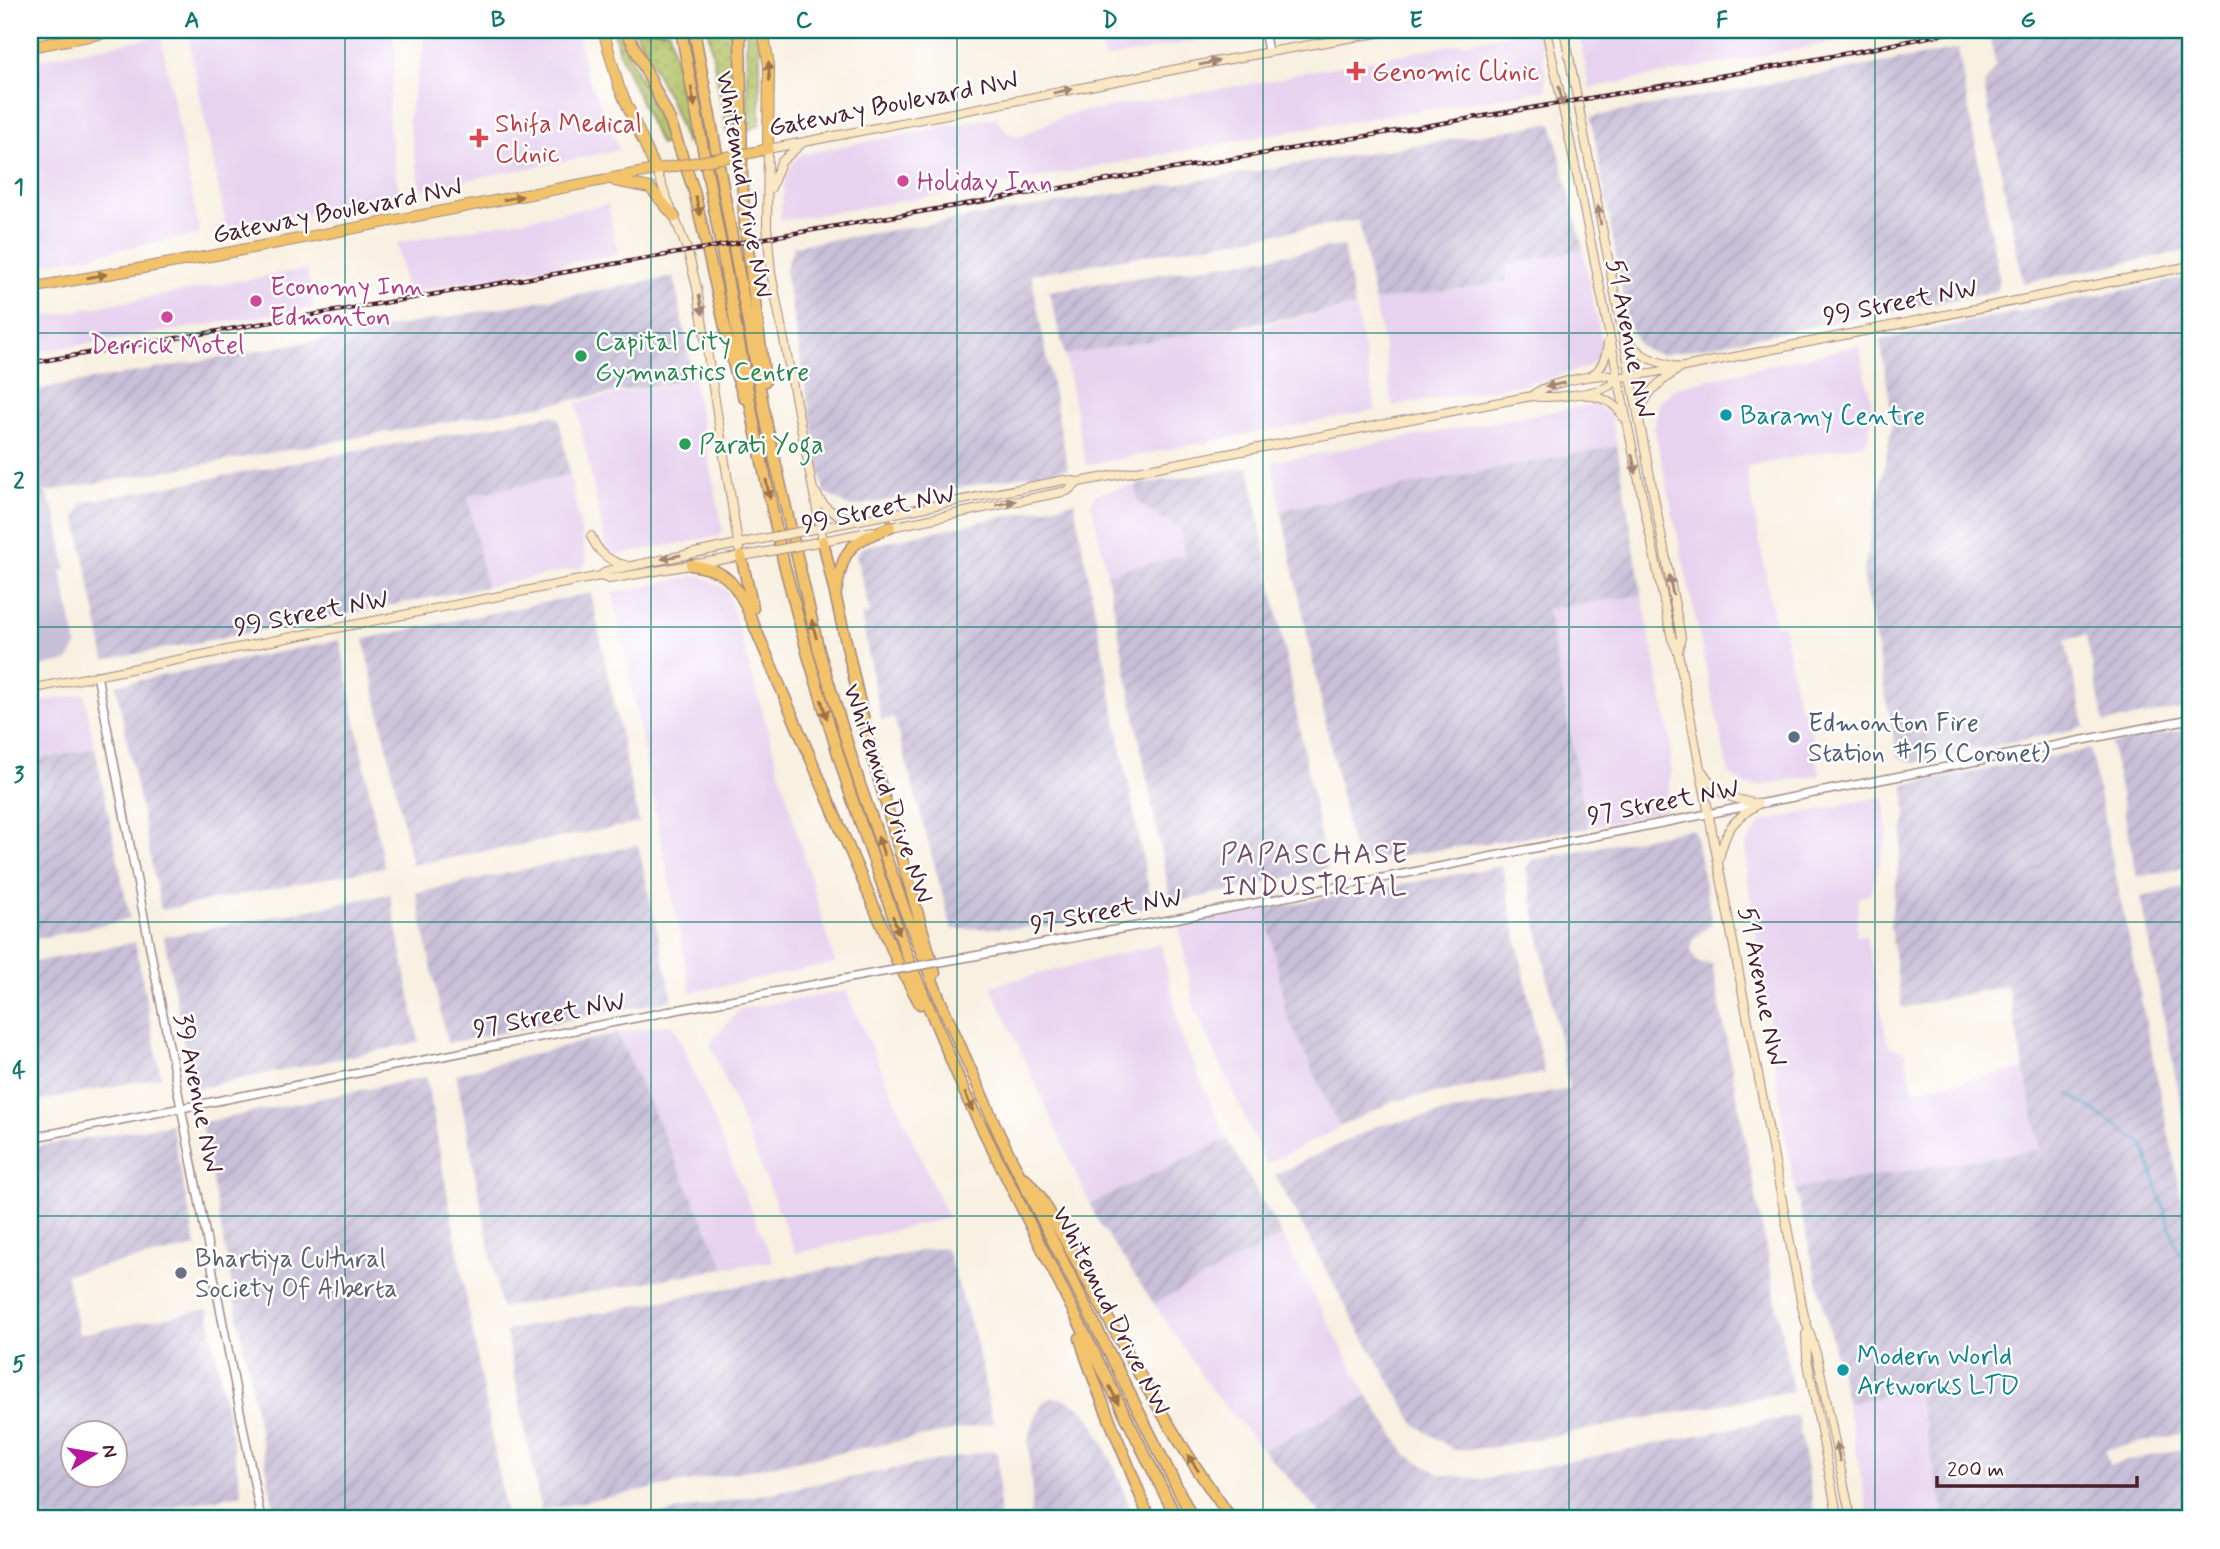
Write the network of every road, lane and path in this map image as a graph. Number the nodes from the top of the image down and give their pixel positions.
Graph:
1 (120, 30) edge
2 (603, 30) edge
3 (626, 30) edge
4 (681, 30) edge
5 (694, 30) edge
6 (740, 30) edge
7 (764, 30) edge
8 (1264, 30) edge
9 (1394, 30) edge
10 (1546, 30) edge
11 (1559, 30) edge
12 (1565, 30) edge
13 (1567, 42) junction
14 (30, 47) edge
15 (1268, 52) junction
16 (804, 142) junction
17 (768, 149) junction
18 (656, 170) junction
19 (607, 180) junction
20 (676, 217) junction
21 (767, 226) junction
22 (2190, 265) edge
23 (30, 288) edge
24 (1621, 330) junction
25 (1609, 339) junction
26 (1679, 368) junction
27 (1630, 376) junction
28 (1617, 378) junction
29 (1580, 380) junction
30 (1579, 393) junction
31 (1532, 396) junction
32 (1626, 421) junction
33 (767, 426) junction
34 (1640, 427) junction
35 (755, 429) junction
36 (1079, 482) junction
37 (813, 487) junction
38 (860, 520) junction
39 (890, 527) junction
40 (821, 528) junction
41 (591, 536) dead end
42 (823, 541) junction
43 (738, 543) junction
44 (741, 556) junction
45 (631, 565) junction
46 (691, 565) junction
47 (600, 576) junction
48 (835, 598) junction
49 (1678, 652) junction
50 (772, 664) junction
51 (97, 676) junction
52 (30, 689) edge
53 (2190, 719) edge
54 (1701, 769) junction
55 (1758, 804) junction
56 (1709, 813) junction
57 (1718, 862) junction
58 (940, 1000) junction
59 (942, 1039) junction
60 (181, 1108) junction
61 (30, 1138) edge
62 (1013, 1163) junction
63 (1073, 1312) junction
64 (1806, 1327) junction
65 (1837, 1517) edge
66 (261, 1519) edge
67 (1149, 1519) edge
68 (1178, 1519) edge
69 (1193, 1519) edge
70 (1232, 1519) edge
71 (1851, 1519) edge

1 - 14 highway
2 - 18 highway
3 -> 35 highway
4 -> 35 highway, Whitemud Drive NW
5 - 33 highway, Whitemud Drive NW
6 - 33 highway
17 -> 7 highway
8 - 15 street
9 - 15 main road, Gateway Boulevard NW
10 -> 25 main road, 51 Avenue NW
11 - 13 main road
12 - 13 main road, 51 Avenue NW
24 -> 13 main road, 51 Avenue NW
16 -> 15 main road, Gateway Boulevard NW
16 - 17 main road, Gateway Boulevard NW
16 - 21 main road
17 - 18 highway, Gateway Boulevard NW, bridge
17 - 21 main road
18 - 19 highway, Gateway Boulevard NW
18 - 20 main road
19 - 20 highway
23 -> 19 highway, Gateway Boulevard NW
20 -> 43 main road
21 - 37 main road
22 - 26 main road, 99 Street NW
24 - 26 main road
24 - 27 main road, 51 Avenue NW
25 - 28 main road, 51 Avenue NW
25 - 29 main road
26 - 27 main road, 99 Street NW
26 - 34 main road
27 - 28 main road, 99 Street NW
27 - 34 main road, 51 Avenue NW
28 - 29 main road, 99 Street NW
28 - 30 main road, 99 Street NW
28 - 32 main road, 51 Avenue NW
29 -> 31 main road, 99 Street NW
30 - 31 main road, 99 Street NW
30 - 32 main road
31 - 36 main road, 99 Street NW
32 -> 49 main road, 51 Avenue NW
58 -> 33 highway, Whitemud Drive NW
49 -> 34 main road, 51 Avenue NW
35 -> 59 highway, Whitemud Drive NW
36 - 38 main road, 99 Street NW
39 -> 36 main road, 99 Street NW
37 - 38 main road
37 - 40 main road
38 - 40 main road, 99 Street NW
39 - 42 main road, 99 Street NW
39 - 48 highway
40 - 42 main road
40 - 43 main road, 99 Street NW, bridge
41 - 45 main road
42 - 44 main road, 99 Street NW, bridge
42 - 48 highway
43 - 44 main road
43 -> 45 main road, 99 Street NW
44 - 46 main road, 99 Street NW
44 - 50 highway
45 - 47 main road, 99 Street NW
46 - 47 main road, 99 Street NW
46 - 50 highway
47 - 51 main road, 99 Street NW
48 - 58 highway
49 - 54 main road, 51 Avenue NW
50 - 59 highway
51 - 52 main road, 99 Street NW
51 - 60 street, 39 Avenue NW
53 - 55 street, 97 Street NW
54 - 55 main road
54 - 56 main road, 51 Avenue NW
55 - 56 street, 97 Street NW
55 - 57 main road
56 - 57 main road, 51 Avenue NW
56 - 60 street, 97 Street NW, bridge
57 - 64 main road, 51 Avenue NW
58 - 62 highway, Whitemud Drive NW
59 -> 63 highway, Whitemud Drive NW
60 - 61 street, 97 Street NW
60 - 66 street, 39 Avenue NW
62 - 69 highway, Whitemud Drive NW
70 -> 62 highway
63 - 67 highway
63 -> 68 highway, Whitemud Drive NW
64 - 65 main road, 51 Avenue NW
71 -> 64 main road, 51 Avenue NW

